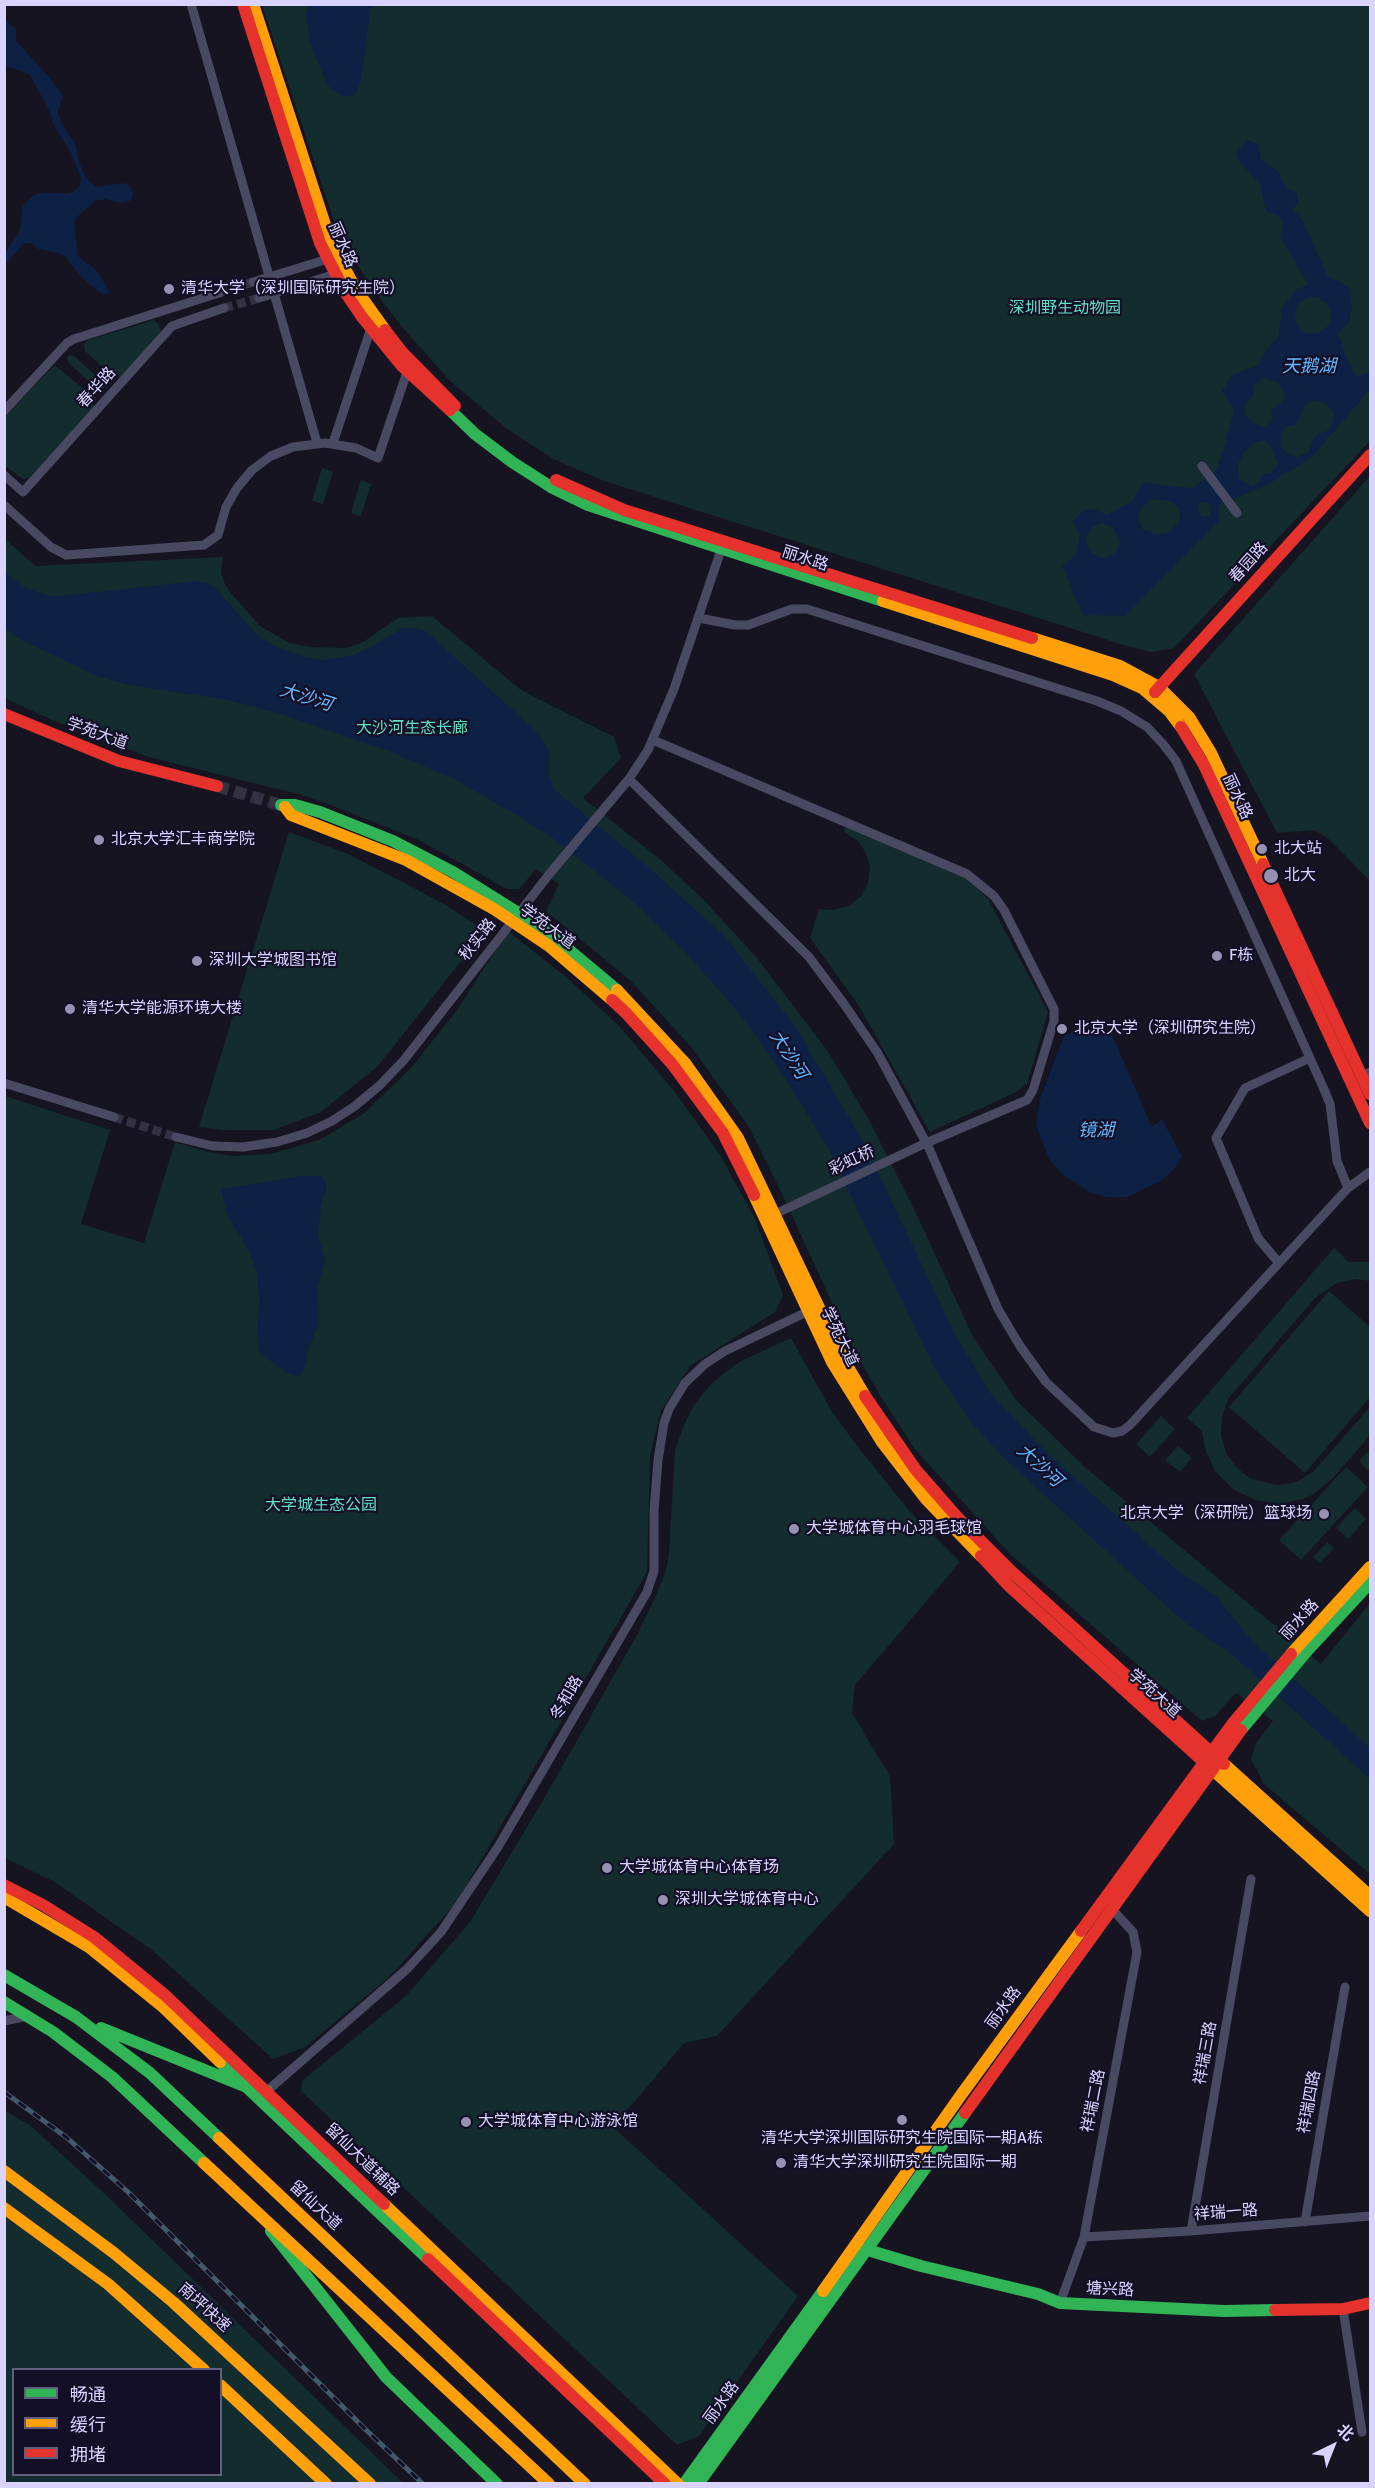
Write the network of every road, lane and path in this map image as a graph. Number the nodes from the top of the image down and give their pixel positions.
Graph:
1 (191, 4) edge
2 (243, 4) edge
3 (253, 4) edge
4 (328, 259) junction
5 (338, 267) junction
6 (269, 278) junction
7 (253, 282) tunnel mouth
8 (219, 293) tunnel mouth
9 (274, 293) junction
10 (259, 298) tunnel mouth
11 (224, 308) tunnel mouth
12 (371, 328) junction
13 (407, 372) junction
14 (4, 411) edge
15 (317, 443) junction
16 (333, 443) junction
17 (1371, 454) edge
18 (1202, 466) dead end
19 (4, 475) edge
20 (4, 505) edge
21 (1237, 513) dead end
22 (721, 549) junction
23 (699, 618) junction
24 (1156, 691) junction
25 (4, 714) edge
26 (653, 740) junction
27 (629, 779) junction
28 (217, 786) tunnel mouth
29 (283, 806) tunnel mouth
30 (516, 916) junction
31 (1310, 1058) junction
32 (1366, 1074) edge
33 (4, 1083) edge
34 (1371, 1094) edge
35 (114, 1117) tunnel mouth
36 (1371, 1123) edge
37 (177, 1137) tunnel mouth
38 (926, 1143) junction
39 (1371, 1172) edge
40 (1348, 1188) junction
41 (775, 1214) junction
42 (1279, 1263) junction
43 (813, 1310) junction
44 (1371, 1567) edge
45 (1371, 1583) edge
46 (1303, 1648) junction
47 (1212, 1761) junction
48 (1251, 1879) dead end
49 (4, 1885) edge
50 (1371, 1896) edge
51 (4, 1897) edge
52 (1112, 1909) junction
53 (1371, 1911) edge
54 (4, 1975) edge
55 (1345, 1987) dead end
56 (4, 2002) edge
57 (28, 2016) junction
58 (76, 2017) junction
59 (4, 2021) edge
60 (249, 2088) junction
61 (267, 2091) junction
62 (4, 2171) edge
63 (239, 2194) junction
64 (4, 2208) edge
65 (1371, 2216) edge
66 (1305, 2222) junction
67 (1191, 2231) junction
68 (1084, 2237) junction
69 (861, 2248) junction
70 (1060, 2303) junction
71 (1371, 2304) edge
72 (1343, 2309) junction
73 (202, 2368) edge
74 (222, 2387) edge
75 (1362, 2432) dead end
76 (326, 2484) edge
77 (370, 2484) edge
78 (497, 2484) edge
79 (549, 2484) edge
80 (585, 2484) edge
81 (665, 2484) edge
82 (678, 2484) edge
83 (684, 2484) edge
84 (698, 2484) edge

1 - 6 street
2 - 4 main road, 丽水路
3 - 5 main road, 丽水路
4 - 5 main road, 丽水路
4 - 6 street
5 - 9 street
5 - 12 main road, 丽水路
5 - 24 main road, 丽水路
6 - 7 street
6 - 9 street
8 - 14 street
9 - 10 street
9 - 15 street
11 - 19 street, 春华路
12 - 13 main road, 丽水路
12 - 16 street
13 - 16 street
13 - 22 main road, 丽水路
15 - 16 street
15 - 20 street
17 - 24 main road, 春园路
18 - 21 street
22 - 23 street, 秋实路
22 - 24 main road, 丽水路
23 - 26 street, 秋实路
23 - 31 street
24 - 32 main road, 丽水路
24 - 36 main road, 丽水路
25 - 28 main road, 学苑大道
26 - 27 street, 秋实路
26 - 38 street, 彩虹桥
27 - 30 street, 秋实路
27 - 38 street
29 - 30 main road, 学苑大道
30 - 37 street, 秋实路
30 - 41 main road, 学苑大道
30 - 43 main road, 学苑大道
31 - 40 street
31 - 42 street
32 - 34 main road, 丽水路
33 - 35 street
38 - 41 street, 彩虹桥
38 - 42 street
39 - 40 street
40 - 42 street
41 - 43 main road, 学苑大道
43 - 47 main road, 学苑大道
43 - 61 street, 冬和路
44 - 46 main road, 丽水路
45 - 46 main road, 丽水路
46 - 47 main road, 丽水路
47 - 50 main road, 学苑大道
47 - 52 main road, 丽水路
47 - 53 main road, 学苑大道
47 - 69 main road, 丽水路
48 - 67 street, 祥瑞三路
49 - 61 main road, 留仙大道辅路
51 - 60 main road, 留仙大道辅路
52 - 68 street, 祥瑞二路
52 - 69 main road, 丽水路
54 - 58 main road, 留仙大道
55 - 66 street, 祥瑞四路
56 - 57 main road
57 - 59 street
57 - 63 main road
58 - 60 main road
58 - 80 main road, 留仙大道
60 - 61 main road
60 - 81 main road, 留仙大道辅路
61 - 82 main road, 留仙大道辅路
62 - 77 main road, 南坪快速
63 - 78 main road
63 - 79 main road
64 - 73 main road
65 - 66 street, 祥瑞一路
66 - 67 street, 祥瑞一路
67 - 68 street, 祥瑞一路
68 - 70 street, 祥瑞二路
69 - 70 main road, 塘兴路
69 - 83 main road, 丽水路
69 - 84 main road, 丽水路
70 - 72 main road, 塘兴路
71 - 72 main road, 塘兴路
72 - 75 street
74 - 76 main road

